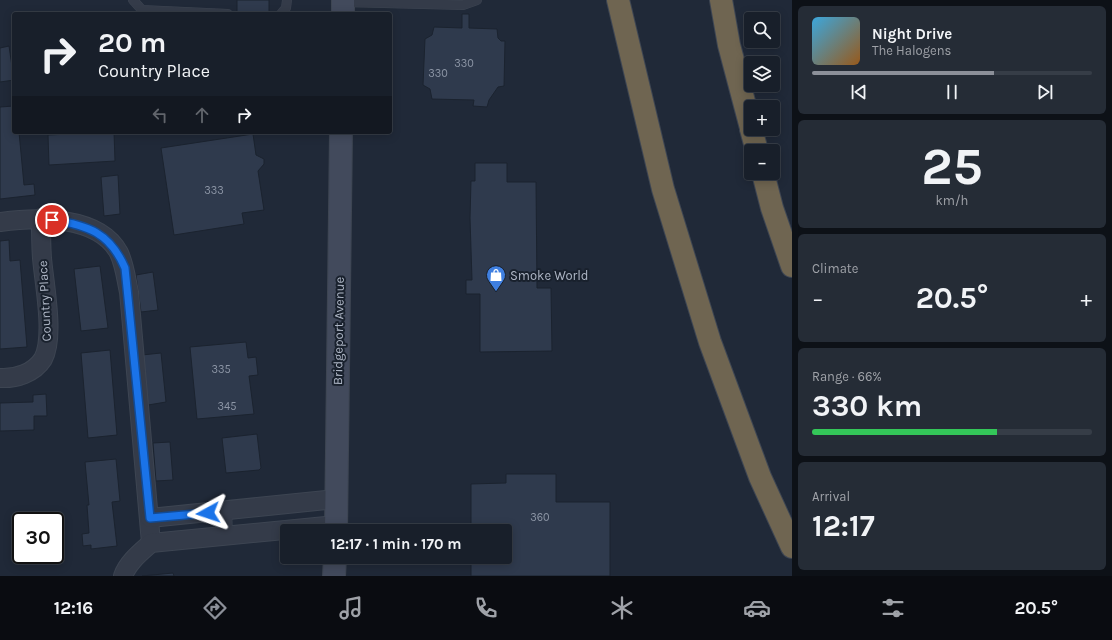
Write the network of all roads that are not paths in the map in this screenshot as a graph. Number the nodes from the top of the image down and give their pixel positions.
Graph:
1 (133, 0) edge
2 (287, 0) edge
3 (477, 0) edge
4 (618, 0) edge
5 (721, 0) edge
6 (413, 2) edge
7 (343, 5) edge
8 (185, 12) edge
9 (283, 12) edge
10 (744, 102) edge
11 (340, 134) edge
12 (765, 180) edge
13 (41, 218) junction
14 (0, 222) edge
15 (792, 266) edge
16 (0, 378) edge
17 (336, 499) junction
18 (226, 511) junction
19 (150, 518) junction
20 (336, 524) edge
21 (280, 532) edge
22 (228, 535) junction
23 (151, 542) junction
24 (792, 547) edge
25 (335, 564) edge
26 (123, 576) edge
27 (334, 576) edge

1 - 8 lane
2 - 9 lane
3 - 6 lane
4 - 24 highway
5 - 10 highway
6 - 7 lane
11 - 17 main road, Bridgeport Avenue
12 - 15 highway
13 - 14 street
13 - 16 street, Country Place
13 - 19 street
17 - 18 street
17 - 20 main road, Bridgeport Avenue
18 - 19 street
18 - 22 lane
19 - 23 street
21 - 22 street
22 - 23 street
23 - 26 street
25 - 27 main road

